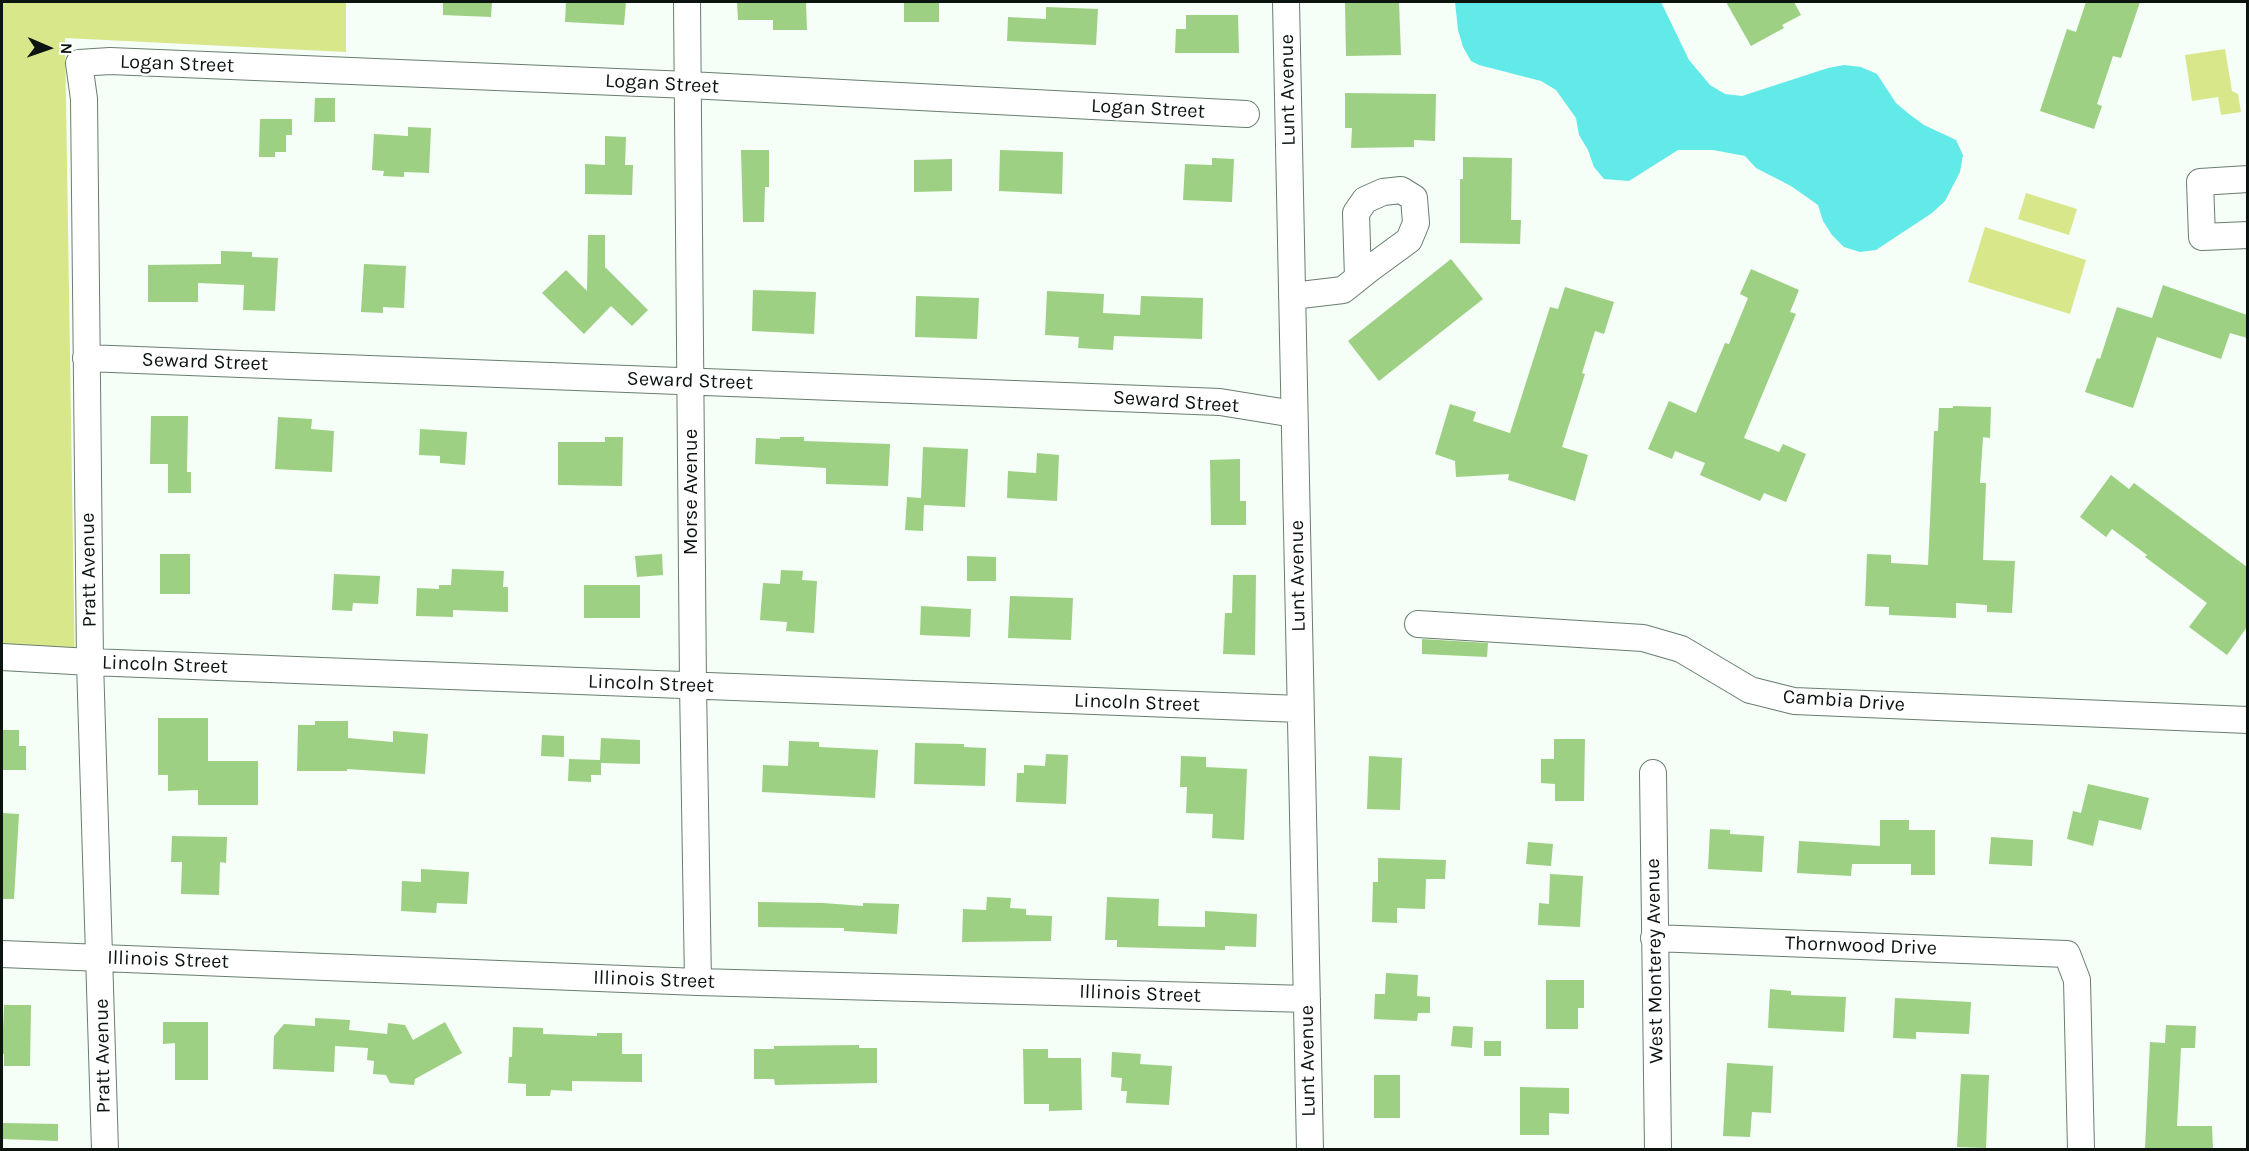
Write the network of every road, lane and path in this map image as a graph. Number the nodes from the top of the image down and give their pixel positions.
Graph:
1 (687, 2) edge
2 (1286, 2) edge
3 (79, 63) joint
4 (689, 85) junction
5 (1246, 114) dead end
6 (2247, 179) edge
7 (2247, 235) edge
8 (1358, 278) dead end
9 (1292, 296) junction
10 (86, 358) junction
11 (690, 381) junction
12 (1294, 414) junction
13 (1418, 624) dead end
14 (2, 657) edge
15 (90, 663) junction
16 (693, 685) junction
17 (1300, 709) junction
18 (2247, 720) edge
19 (1653, 773) dead end
20 (1654, 938) junction
21 (2, 954) edge
22 (100, 957) junction
23 (698, 982) junction
24 (1306, 999) junction
25 (105, 1149) edge
26 (1310, 1149) edge
27 (1658, 1149) edge
28 (2081, 1149) edge

1 - 4 street, Morse Avenue
2 - 9 street, Lunt Avenue
3 - 4 street, Logan Street
3 - 10 street, Pratt Avenue
4 - 5 street, Logan Street
4 - 11 street, Morse Avenue
6 - 7 street
8 - 9 street
9 - 12 street, Lunt Avenue
10 - 11 street, Seward Street
10 - 15 street, Pratt Avenue
11 - 12 street, Seward Street
11 - 16 street, Morse Avenue
12 - 17 street, Lunt Avenue
13 - 18 street, Cambia Drive
14 - 15 street, Lincoln Street
15 - 16 street, Lincoln Street
15 - 22 street, Pratt Avenue
16 - 17 street, Lincoln Street
16 - 23 street, Morse Avenue
17 - 24 street, Lunt Avenue
19 - 20 street, West Monterey Avenue
20 - 27 street, West Monterey Avenue
20 - 28 street, Thornwood Drive
21 - 22 street, Illinois Street
22 - 23 street, Illinois Street
22 - 25 street, Pratt Avenue
23 - 24 street, Illinois Street
24 - 26 street, Lunt Avenue

